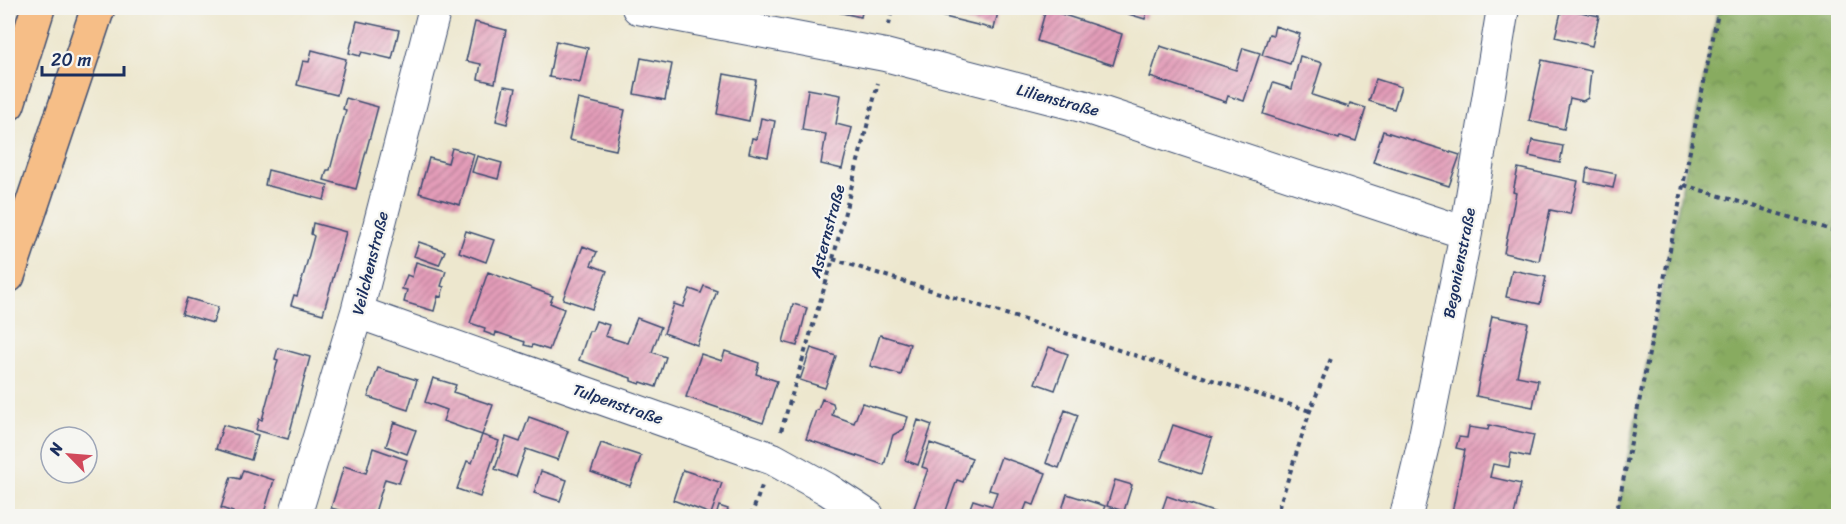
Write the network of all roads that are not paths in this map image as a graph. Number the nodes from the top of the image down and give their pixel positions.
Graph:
1 (38, 8) edge
2 (98, 8) edge
3 (435, 8) edge
4 (638, 8) edge
5 (1503, 8) edge
6 (8, 104) edge
7 (1466, 233) junction
8 (8, 276) edge
9 (357, 312) junction
10 (295, 516) edge
11 (868, 516) edge
12 (1406, 516) edge

1 - 6 highway
2 - 8 highway
3 - 9 street, Veilchenstraße
4 - 7 street, Lilienstraße
5 - 7 street, Begonienstraße
7 - 12 street, Begonienstraße
9 - 10 street, Veilchenstraße
9 - 11 street, Tulpenstraße

